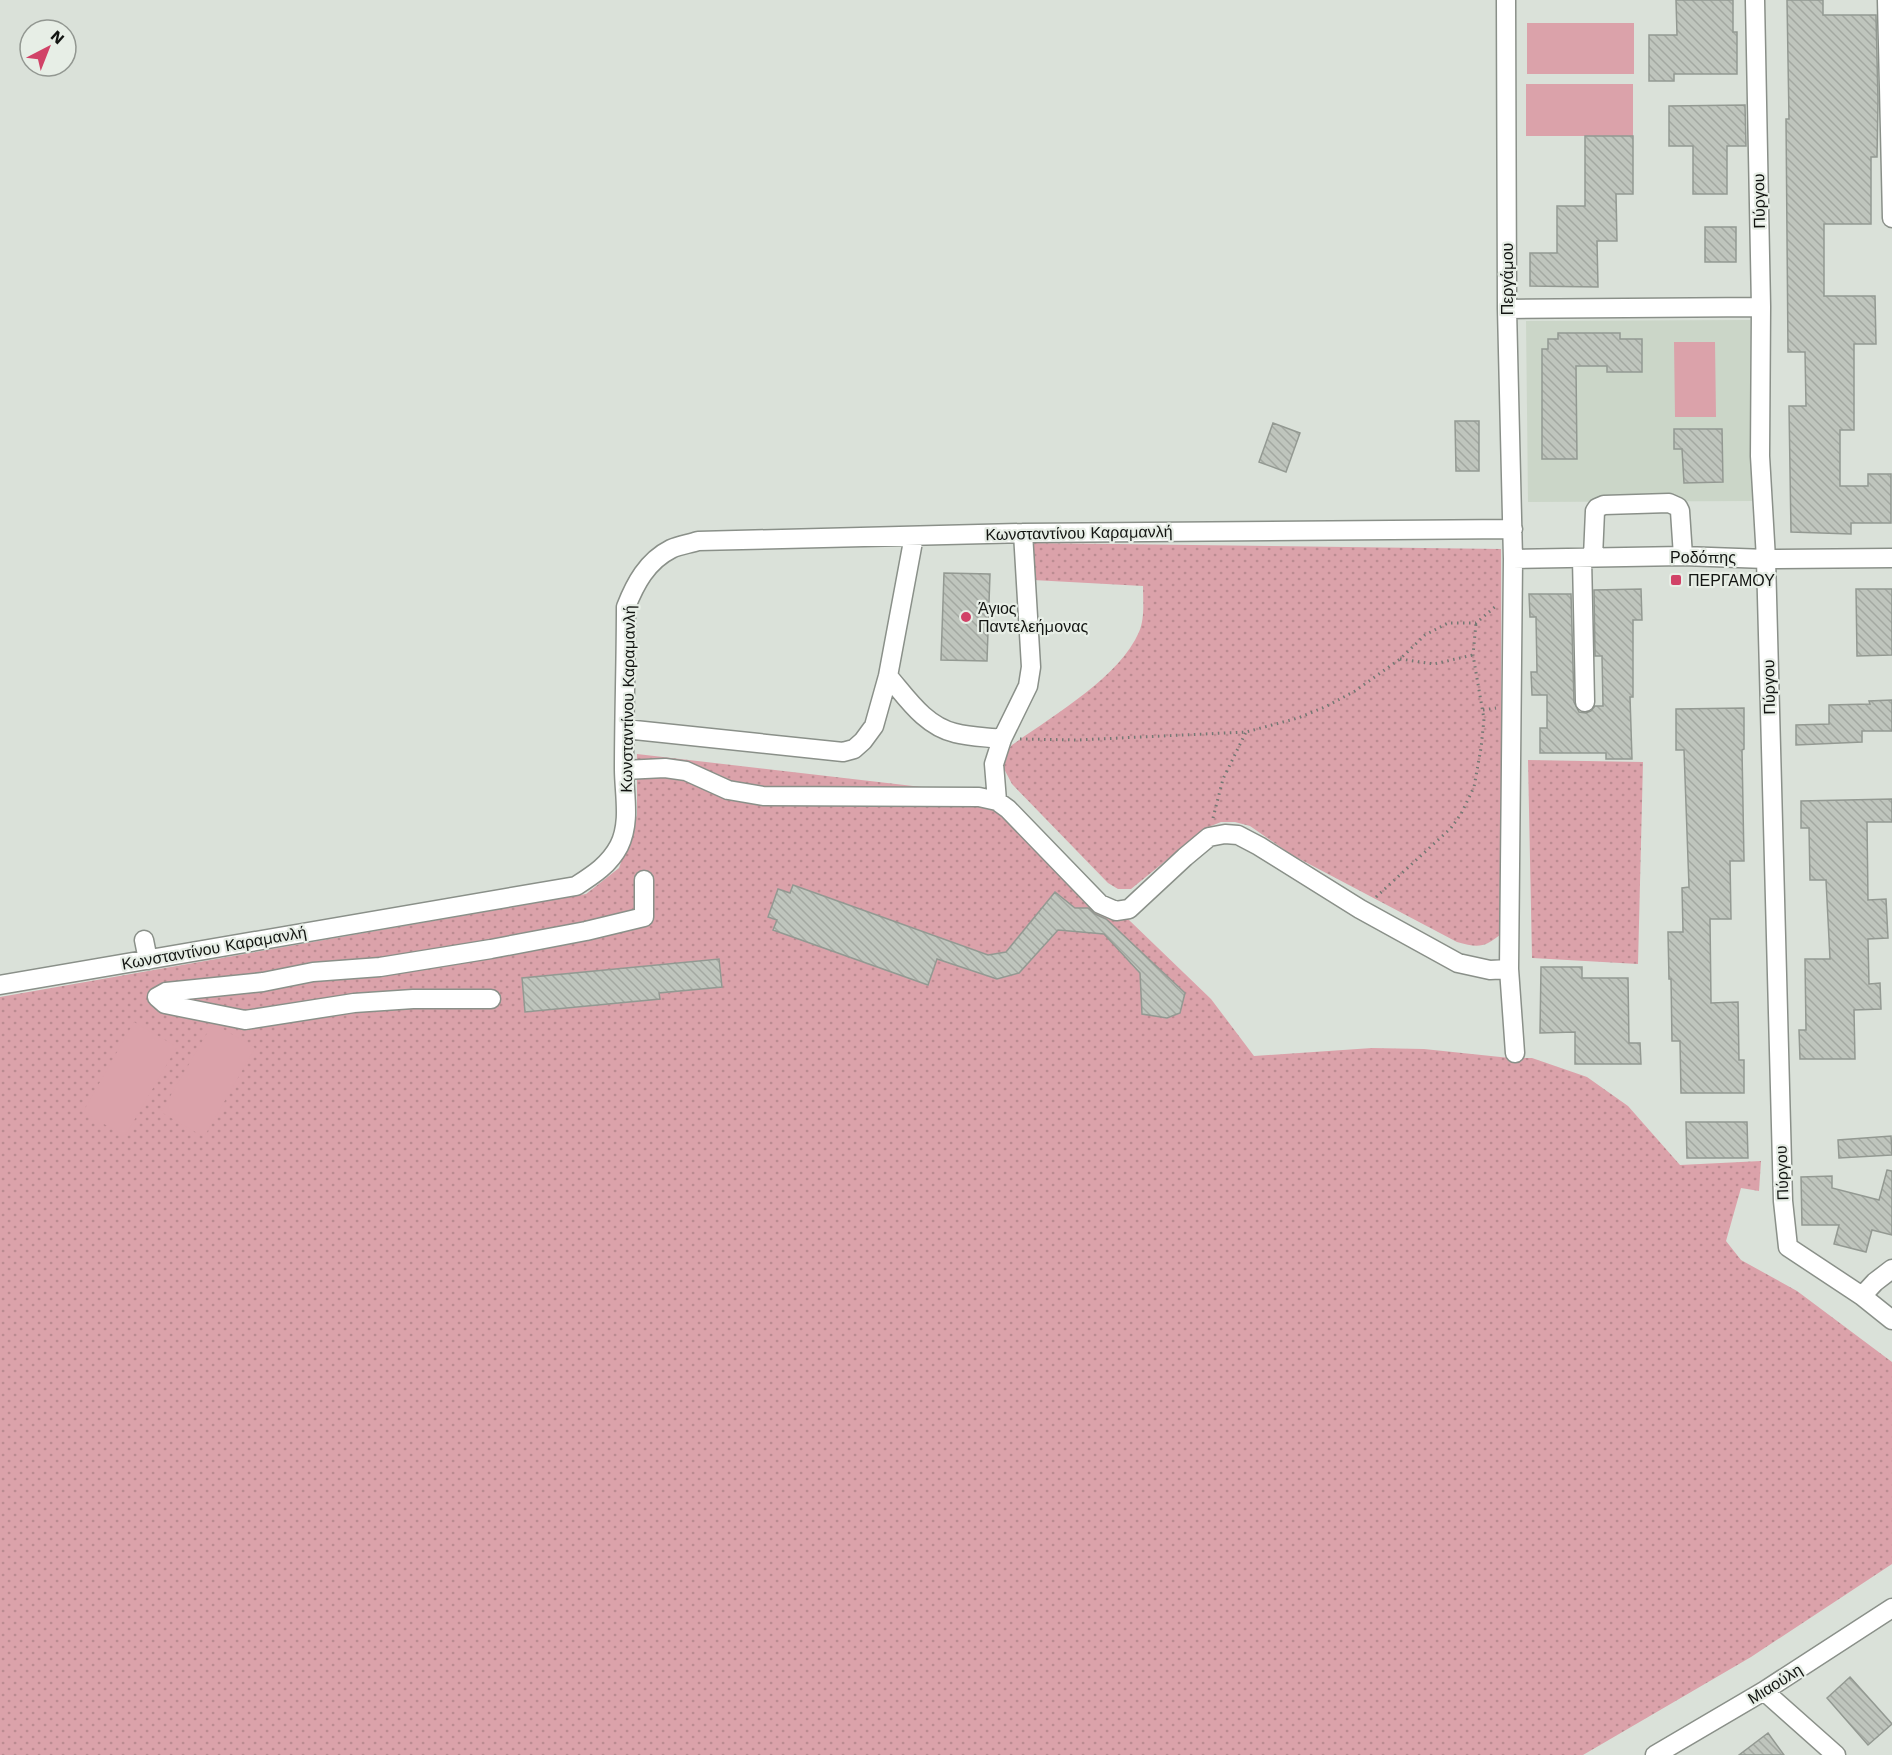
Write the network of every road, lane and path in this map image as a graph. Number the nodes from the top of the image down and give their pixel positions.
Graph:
1 (1506, 0) edge
2 (1755, 0) edge
3 (1887, 0) edge
4 (1892, 218) edge
5 (1761, 307) junction
6 (1507, 309) junction
7 (1512, 529) junction
8 (1023, 533) junction
9 (914, 536) junction
10 (1683, 556) junction
11 (1588, 558) junction
12 (1892, 558) edge
13 (1513, 559) junction
14 (1766, 559) junction
15 (1513, 591) junction
16 (1476, 622) junction
17 (1473, 656) junction
18 (1400, 659) junction
19 (888, 676) junction
20 (1585, 702) dead end
21 (625, 729) junction
22 (1246, 732) junction
23 (1002, 739) junction
24 (624, 770) junction
25 (997, 801) junction
26 (1209, 837) junction
27 (644, 880) dead end
28 (1360, 909) junction
29 (144, 940) dead end
30 (147, 960) junction
31 (1509, 969) junction
32 (0, 985) edge
33 (491, 999) dead end
34 (1515, 1053) dead end
35 (1892, 1269) edge
36 (1862, 1296) junction
37 (1892, 1320) edge
38 (1892, 1608) edge
39 (1764, 1691) junction
40 (1655, 1755) edge
41 (1836, 1755) edge

1 - 6 street, Περγάμου
2 - 5 street, Πύργου
3 - 4 street
5 - 6 street
5 - 14 street, Πύργου
6 - 7 street, Περγάμου
7 - 8 street, Κωνσταντίνου Καραμανλή
7 - 13 street, Περγάμου
8 - 9 street, Κωνσταντίνου Καραμανλή
8 - 23 street
9 - 19 street
9 - 21 street, Κωνσταντίνου Καραμανλή
10 - 11 street, Ροδόπης
10 - 11 street
10 - 14 street, Ροδόπης
11 - 13 street, Ροδόπης
11 - 20 street
12 - 14 street, Ροδόπης
13 - 15 street, Περγάμου
14 - 36 street, Πύργου
15 - 16 path
15 - 31 street, Περγάμου
16 - 17 path
16 - 18 path
17 - 18 path
17 - 28 path
18 - 22 path
19 - 21 street
19 - 23 street
21 - 24 street, Κωνσταντίνου Καραμανλή
22 - 23 path
22 - 26 path
23 - 25 street
24 - 25 street
24 - 30 street, Κωνσταντίνου Καραμανλή
25 - 26 street
26 - 28 street
27 - 33 street
28 - 31 street
29 - 30 street
30 - 32 street, Κωνσταντίνου Καραμανλή
31 - 34 street, Περγάμου
35 - 36 street
36 - 37 street, Πύργου
38 - 39 street, Μιαούλη
39 - 40 street, Μιαούλη
39 - 41 street

